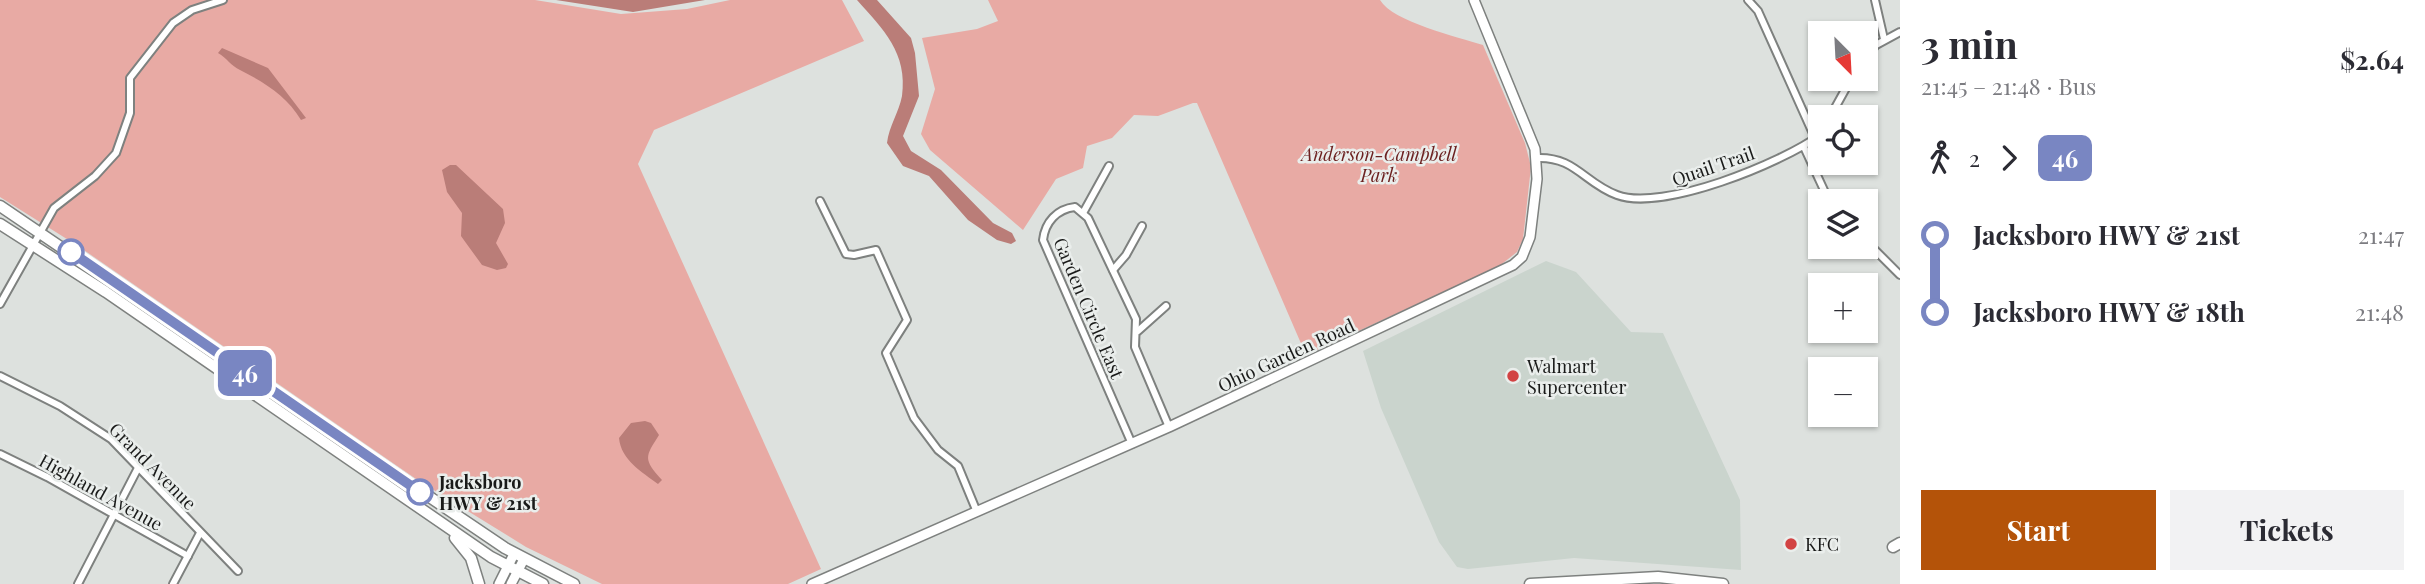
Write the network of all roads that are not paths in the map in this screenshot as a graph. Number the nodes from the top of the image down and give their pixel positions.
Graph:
1 (223, 0) edge
2 (1474, 0) edge
3 (1748, 0) edge
4 (1875, 0) edge
5 (1900, 32) edge
6 (1884, 39) junction
7 (1878, 45) edge
8 (1808, 116) edge
9 (1808, 144) edge
10 (1804, 147) junction
11 (1536, 158) junction
12 (1109, 166) dead end
13 (1823, 189) edge
14 (820, 201) dead end
15 (0, 206) edge
16 (1083, 213) junction
17 (0, 224) edge
18 (1142, 226) dead end
19 (40, 230) junction
20 (32, 245) junction
21 (1878, 254) edge
22 (1113, 270) junction
23 (1900, 275) edge
24 (0, 304) edge
25 (1166, 306) dead end
26 (1138, 331) junction
27 (0, 376) edge
28 (281, 398) junction
29 (273, 408) junction
30 (1169, 427) junction
31 (1132, 444) junction
32 (0, 454) edge
33 (138, 468) junction
34 (977, 512) junction
35 (114, 514) junction
36 (428, 515) junction
37 (200, 533) junction
38 (514, 554) junction
39 (188, 556) junction
40 (524, 559) junction
41 (513, 569) junction
42 (238, 571) dead end
43 (78, 584) edge
44 (173, 584) edge
45 (479, 584) edge
46 (499, 584) edge
47 (511, 584) edge
48 (543, 584) edge
49 (574, 584) edge
50 (812, 584) edge
51 (1530, 584) edge
52 (1723, 584) edge

1 - 19 street
2 - 11 street, Ohio Garden Road
3 - 8 street
4 - 6 street
5 - 6 street
6 - 7 street
9 - 10 street, Quail Trail
10 - 11 street, Quail Trail
10 - 13 street
11 - 30 street, Ohio Garden Road
12 - 16 street
14 - 34 street
15 - 19 main road
16 - 22 street
16 - 31 street, Garden Circle East
17 - 20 main road
18 - 22 street
19 - 20 street
19 - 28 main road
20 - 24 street
20 - 29 main road
21 - 23 street
22 - 26 street
25 - 26 street
26 - 30 street
27 - 33 street, Grand Avenue
28 - 29 main road
28 - 38 main road
29 - 36 main road
30 - 31 street, Ohio Garden Road
31 - 34 street, Ohio Garden Road
32 - 35 street, Highland Avenue
33 - 35 street
33 - 37 street, Grand Avenue
34 - 50 street, Ohio Garden Road
35 - 39 street, Highland Avenue
35 - 43 street
36 - 41 main road
36 - 45 main road
37 - 39 street
37 - 42 street, Grand Avenue
38 - 40 main road
38 - 41 street
39 - 44 street
40 - 41 street
40 - 49 main road
41 - 46 street
41 - 47 street
41 - 48 main road
51 - 52 main road

